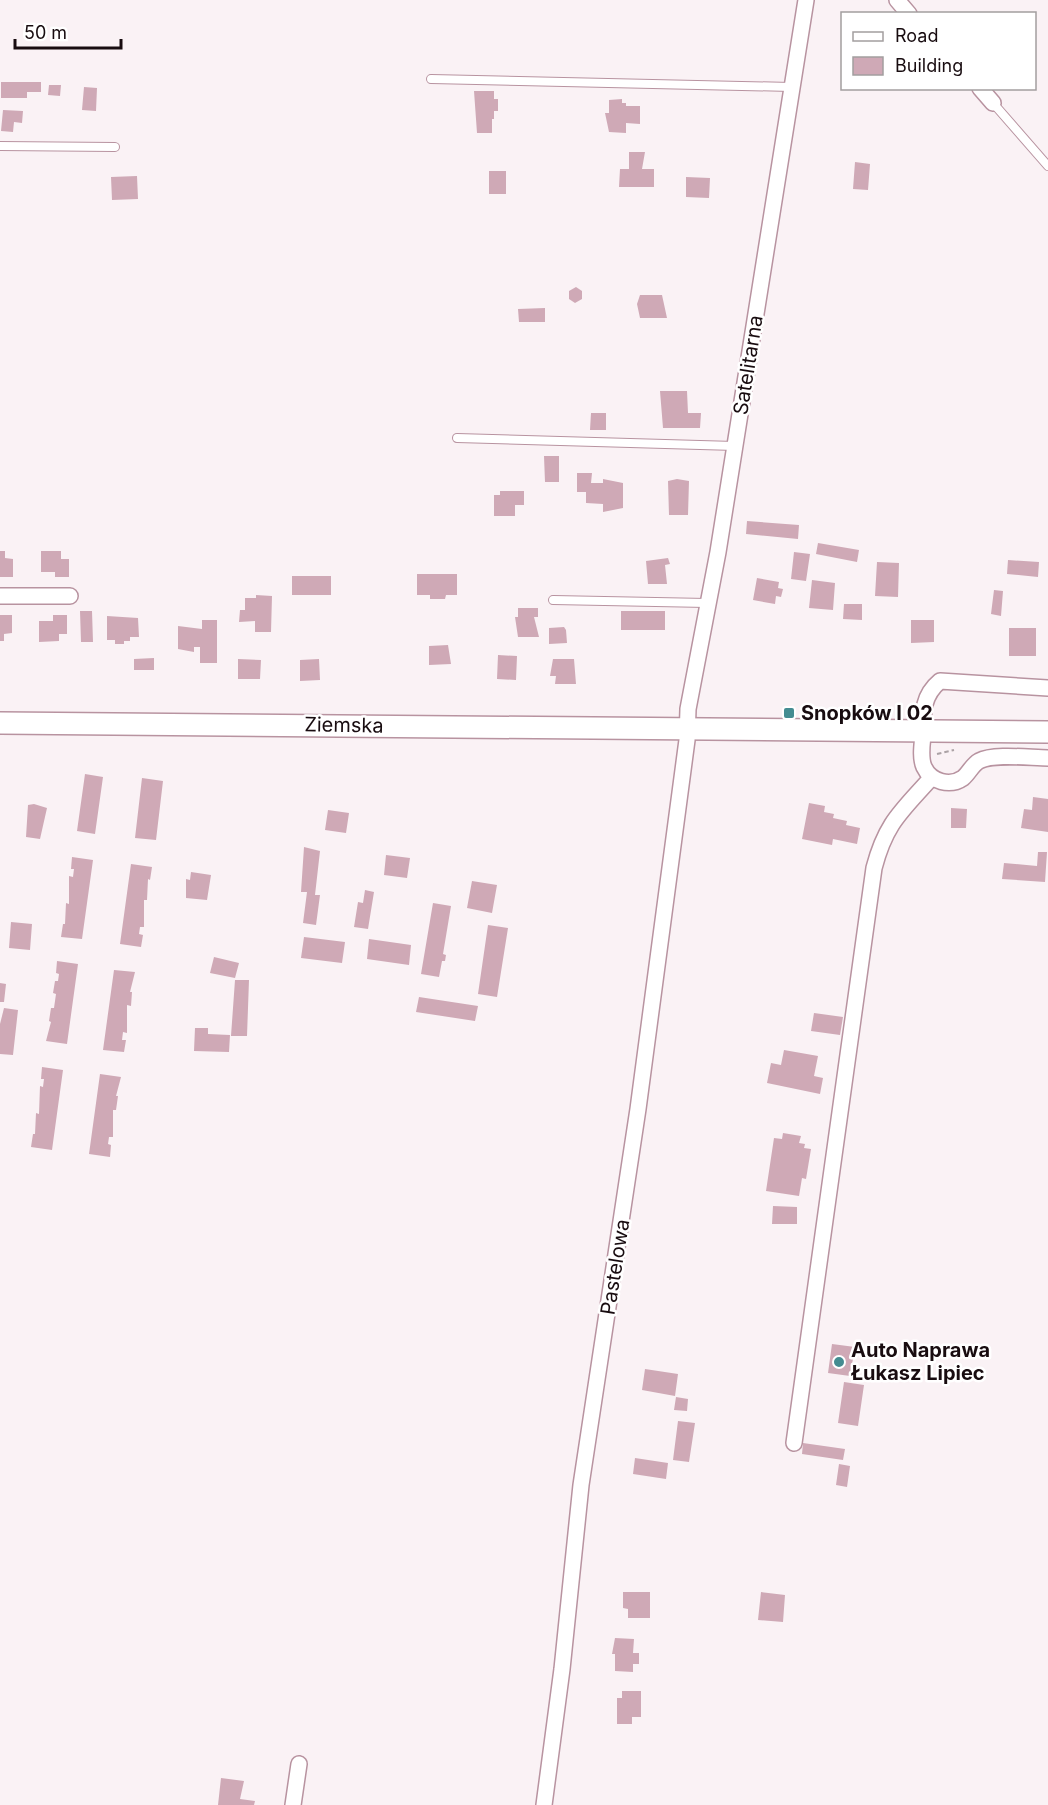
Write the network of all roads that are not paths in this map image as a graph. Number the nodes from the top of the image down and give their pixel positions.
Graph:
1 (806, 0) edge
2 (897, 0) edge
3 (907, 12) edge
4 (431, 79) dead end
5 (790, 87) junction
6 (982, 90) edge
7 (993, 103) joint
8 (0, 146) edge
9 (115, 147) dead end
10 (1048, 166) edge
11 (457, 438) dead end
12 (735, 446) junction
13 (0, 596) edge
14 (70, 596) dead end
15 (553, 600) dead end
16 (707, 603) junction
17 (1048, 688) edge
18 (0, 723) edge
19 (688, 730) junction
20 (923, 731) junction
21 (1048, 732) edge
22 (1048, 758) edge
23 (932, 777) junction
24 (794, 1443) dead end
25 (299, 1764) dead end
26 (293, 1805) edge
27 (544, 1805) edge

1 - 5 street, Satelitarna
2 - 3 street
4 - 5 lane
5 - 12 street, Satelitarna
6 - 7 street
7 - 10 lane
8 - 9 lane
11 - 12 lane
12 - 16 street, Satelitarna
13 - 14 street
15 - 16 lane
16 - 19 street, Satelitarna
17 - 20 street
18 - 19 street, Ziemska
19 - 20 street, Ziemska
19 - 27 street, Pastelowa
20 - 21 street, Ziemska
20 - 23 street
22 - 23 street
23 - 24 street
25 - 26 street

